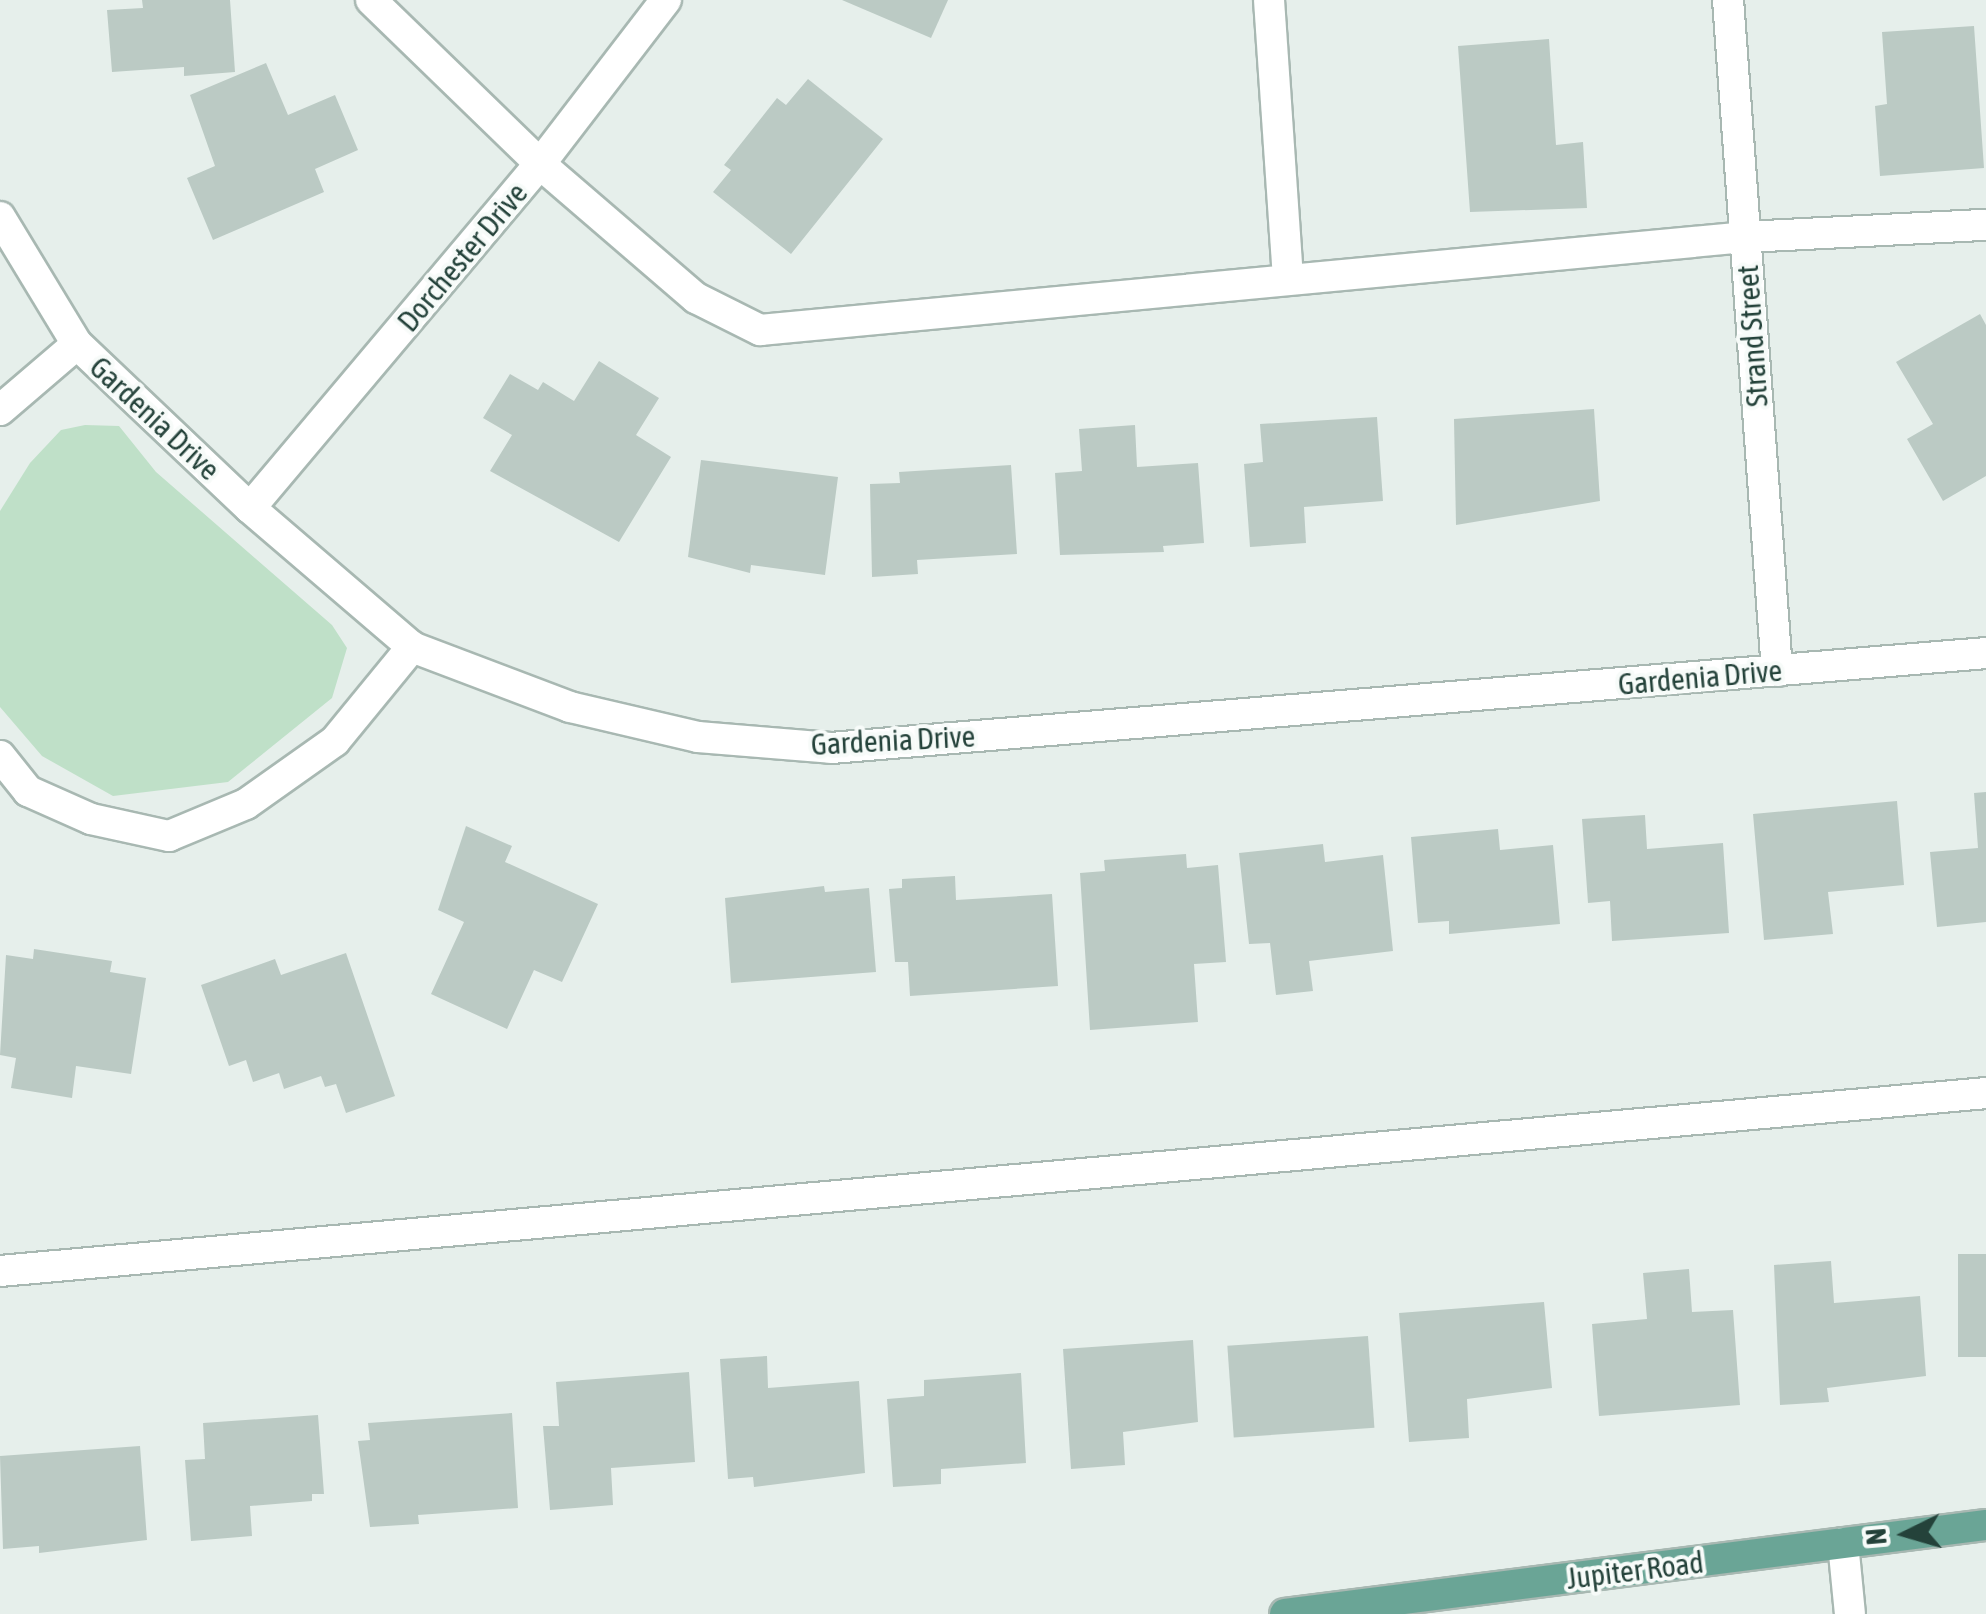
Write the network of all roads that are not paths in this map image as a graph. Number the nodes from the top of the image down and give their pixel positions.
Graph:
1 (371, 0) edge
2 (666, 0) edge
3 (1269, 0) edge
4 (1728, 0) edge
5 (540, 164) junction
6 (0, 217) edge
7 (1986, 225) edge
8 (1744, 237) junction
9 (1288, 277) junction
10 (77, 344) junction
11 (0, 410) edge
12 (250, 508) junction
13 (412, 647) junction
14 (1986, 653) edge
15 (1777, 671) junction
16 (0, 756) edge
17 (1986, 1093) edge
18 (0, 1271) edge
19 (1986, 1525) edge
20 (1843, 1543) junction
21 (1285, 1614) edge
22 (1850, 1614) edge

1 - 5 street
2 - 5 street, Dorchester Drive
3 - 9 street
4 - 8 street, Strand Street
5 - 9 street
5 - 12 street, Dorchester Drive
6 - 10 street, Gardenia Drive
7 - 8 street
8 - 9 street
8 - 15 street, Strand Street
10 - 11 street
10 - 12 street, Gardenia Drive
12 - 13 street, Gardenia Drive
13 - 15 street, Gardenia Drive
13 - 16 street
14 - 15 street, Gardenia Drive
17 - 18 street
19 - 20 main road, Jupiter Road
20 - 21 main road, Jupiter Road
20 - 22 street

